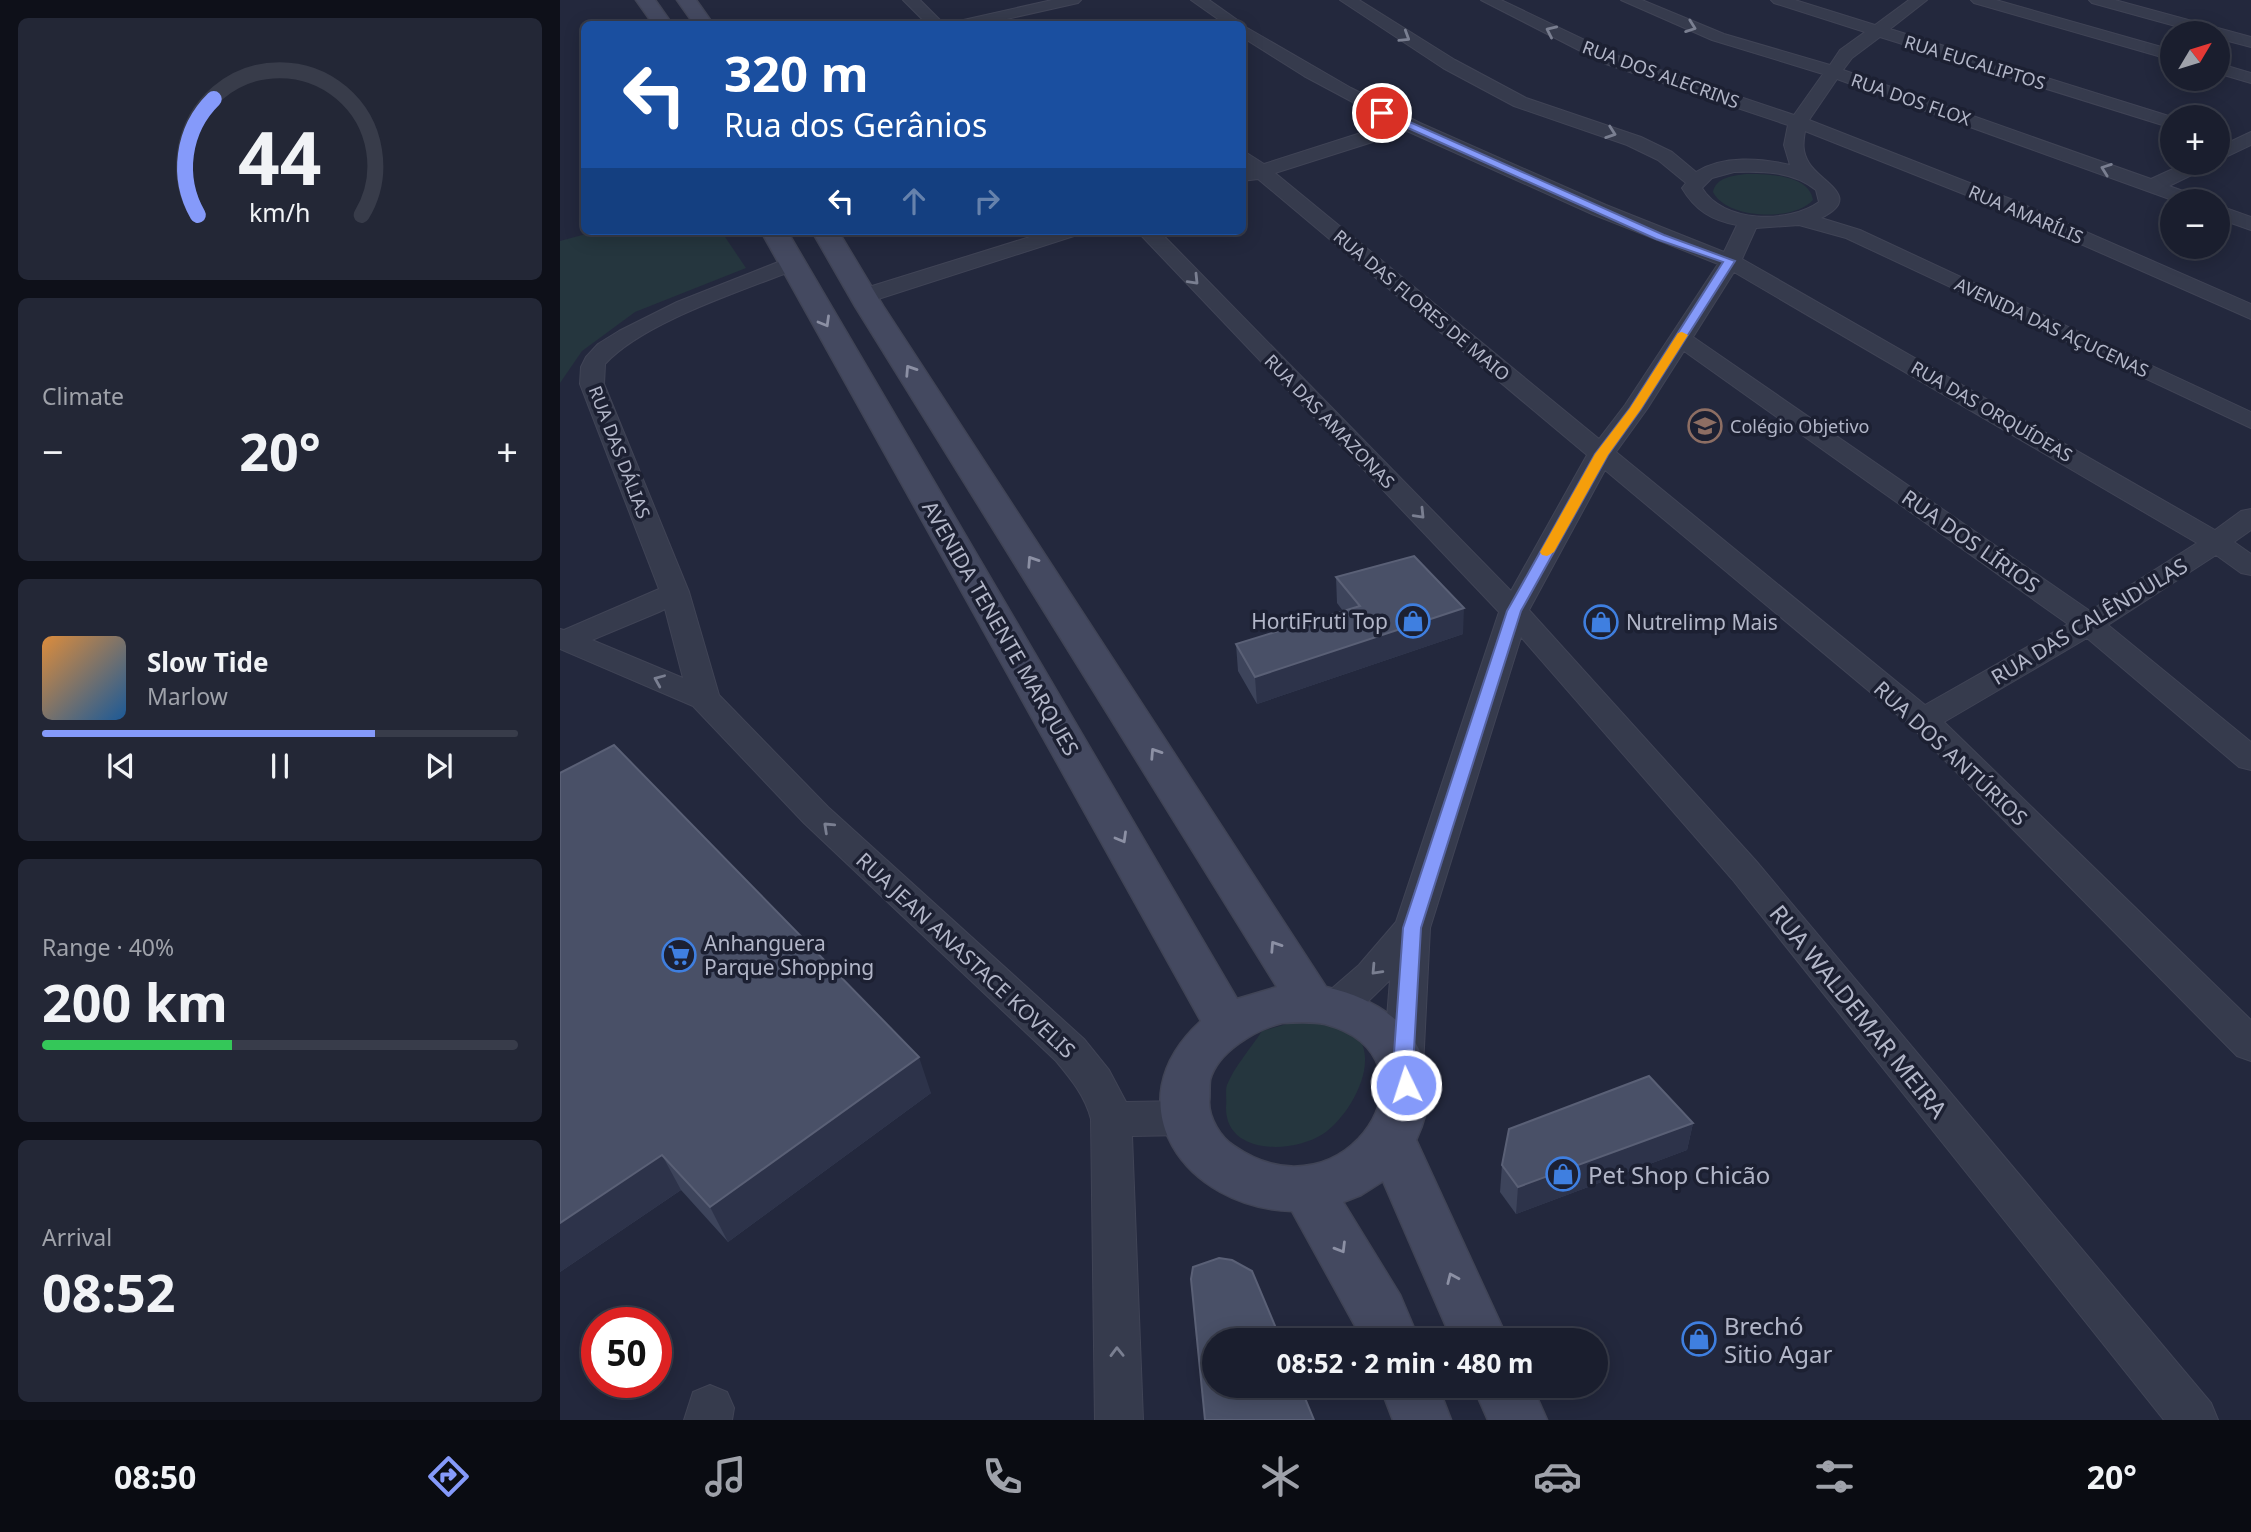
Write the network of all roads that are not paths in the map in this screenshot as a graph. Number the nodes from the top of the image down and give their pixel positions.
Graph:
1 (645, 0) edge
2 (686, 0) edge
3 (911, 0) edge
4 (1199, 0) edge
5 (1348, 0) edge
6 (1489, 0) edge
7 (1629, 0) edge
8 (1779, 0) edge
9 (1919, 0) edge
10 (1979, 0) edge
11 (2097, 0) edge
12 (2156, 0) edge
13 (1064, 1) edge
14 (1077, 17) dead end
15 (660, 21) edge
16 (701, 21) edge
17 (933, 21) edge
18 (978, 21) edge
19 (1230, 21) edge
20 (2251, 25) edge
21 (1875, 30) junction
22 (1246, 33) edge
23 (2251, 42) edge
24 (2160, 52) edge
25 (1834, 72) junction
26 (2230, 72) edge
27 (2251, 78) edge
28 (2160, 119) edge
29 (1798, 122) junction
30 (1405, 125) junction
31 (1793, 145) junction
32 (1729, 167) junction
33 (1252, 174) edge
34 (2175, 175) edge
35 (1809, 177) junction
36 (1695, 181) junction
37 (2152, 186) junction
38 (2160, 189) edge
39 (1829, 204) junction
40 (2230, 216) edge
41 (1801, 219) junction
42 (1749, 220) junction
43 (2251, 224) edge
44 (1853, 234) junction
45 (776, 235) edge
46 (827, 235) edge
47 (1057, 235) edge
48 (1151, 235) edge
49 (1730, 261) junction
50 (791, 263) junction
51 (864, 296) junction
52 (2251, 312) edge
53 (1680, 338) junction
54 (2251, 421) edge
55 (1601, 454) junction
56 (2251, 517) edge
57 (2217, 543) junction
58 (2251, 567) edge
59 (675, 592) junction
60 (1514, 611) junction
61 (2088, 624) junction
62 (563, 639) edge
63 (704, 699) junction
64 (1923, 720) junction
65 (2251, 759) edge
66 (1412, 928) junction
67 (1324, 1006) junction
68 (1228, 1025) junction
69 (2251, 1045) edge
70 (1403, 1067) junction
71 (1185, 1118) junction
72 (1111, 1119) junction
73 (1391, 1141) junction
74 (1307, 1189) junction
75 (1386, 1328) edge
76 (1475, 1328) edge
77 (1414, 1398) edge
78 (1508, 1398) edge
79 (1119, 1420) edge
80 (1422, 1420) edge
81 (1518, 1420) edge
82 (2194, 1420) edge

1 - 15 main road
2 - 16 main road
3 - 17 street
4 - 19 street
5 -> 36 street
29 -> 6 street, RUA DOS ALECRINS
7 -> 25 street, RUA DOS FLOX
8 - 21 street, RUA EUCALIPTOS
9 - 21 street
10 - 24 street
11 - 23 street
12 - 20 street
13 - 14 street
13 - 18 street
21 - 25 street
21 - 28 street, RUA EUCALIPTOS
22 - 30 street, RUA DAS ORQUÍDEAS
25 - 29 street
37 -> 25 street, RUA DOS FLOX
26 - 27 street
29 - 31 street
29 - 52 street, RUA AMARÍLIS
30 - 33 street
30 - 49 street, RUA DAS ORQUÍDEAS
31 - 32 street
31 - 35 street, AVENIDA DAS AÇUCENAS
32 - 35 street
32 - 36 street
33 - 55 street, RUA DAS FLORES DE MAIO
34 - 37 street
35 - 39 street, AVENIDA DAS AÇUCENAS
36 - 42 street
37 - 38 street, RUA DOS FLOX
39 - 41 street
39 - 44 street, AVENIDA DAS AÇUCENAS
40 - 43 street
41 - 42 street
41 - 44 street, AVENIDA DAS AÇUCENAS
42 - 49 street
44 - 54 street, AVENIDA DAS AÇUCENAS
45 - 50 main road, AVENIDA TENENTE MARQUES
46 - 51 main road
47 - 51 street
48 -> 60 street, RUA DAS AMAZONAS
49 - 53 street
49 - 57 street, RUA DAS ORQUÍDEAS
50 - 59 street, RUA DAS DÁLIAS
50 -> 68 main road, AVENIDA TENENTE MARQUES
67 -> 51 main road
53 - 55 street
53 - 61 street, RUA DOS LÍRIOS
55 - 60 street
55 - 64 street, RUA DOS ANTÚRIOS
56 - 57 street, RUA DAS CALÊNDULAS
57 - 58 street, RUA DAS ORQUÍDEAS
57 - 61 street, RUA DAS CALÊNDULAS
59 - 62 street
59 - 63 street, RUA DAS DÁLIAS
60 - 66 street
60 - 82 street, RUA WALDEMAR MEIRA
61 - 64 street, RUA DAS CALÊNDULAS
61 - 65 street, RUA DOS LÍRIOS
63 -> 62 street, RUA JEAN ANASTACE KOVELIS
72 -> 63 street, RUA JEAN ANASTACE KOVELIS
64 - 69 street, RUA DOS ANTÚRIOS
66 -> 67 street
66 - 70 street
67 - 68 main road
67 - 70 main road
68 - 71 main road
70 - 73 main road
71 - 72 street
71 - 74 main road
79 -> 72 street, RUA JEAN ANASTACE KOVELIS
73 - 74 main road
76 -> 73 main road
74 -> 75 main road
77 - 80 main road
78 - 81 main road

